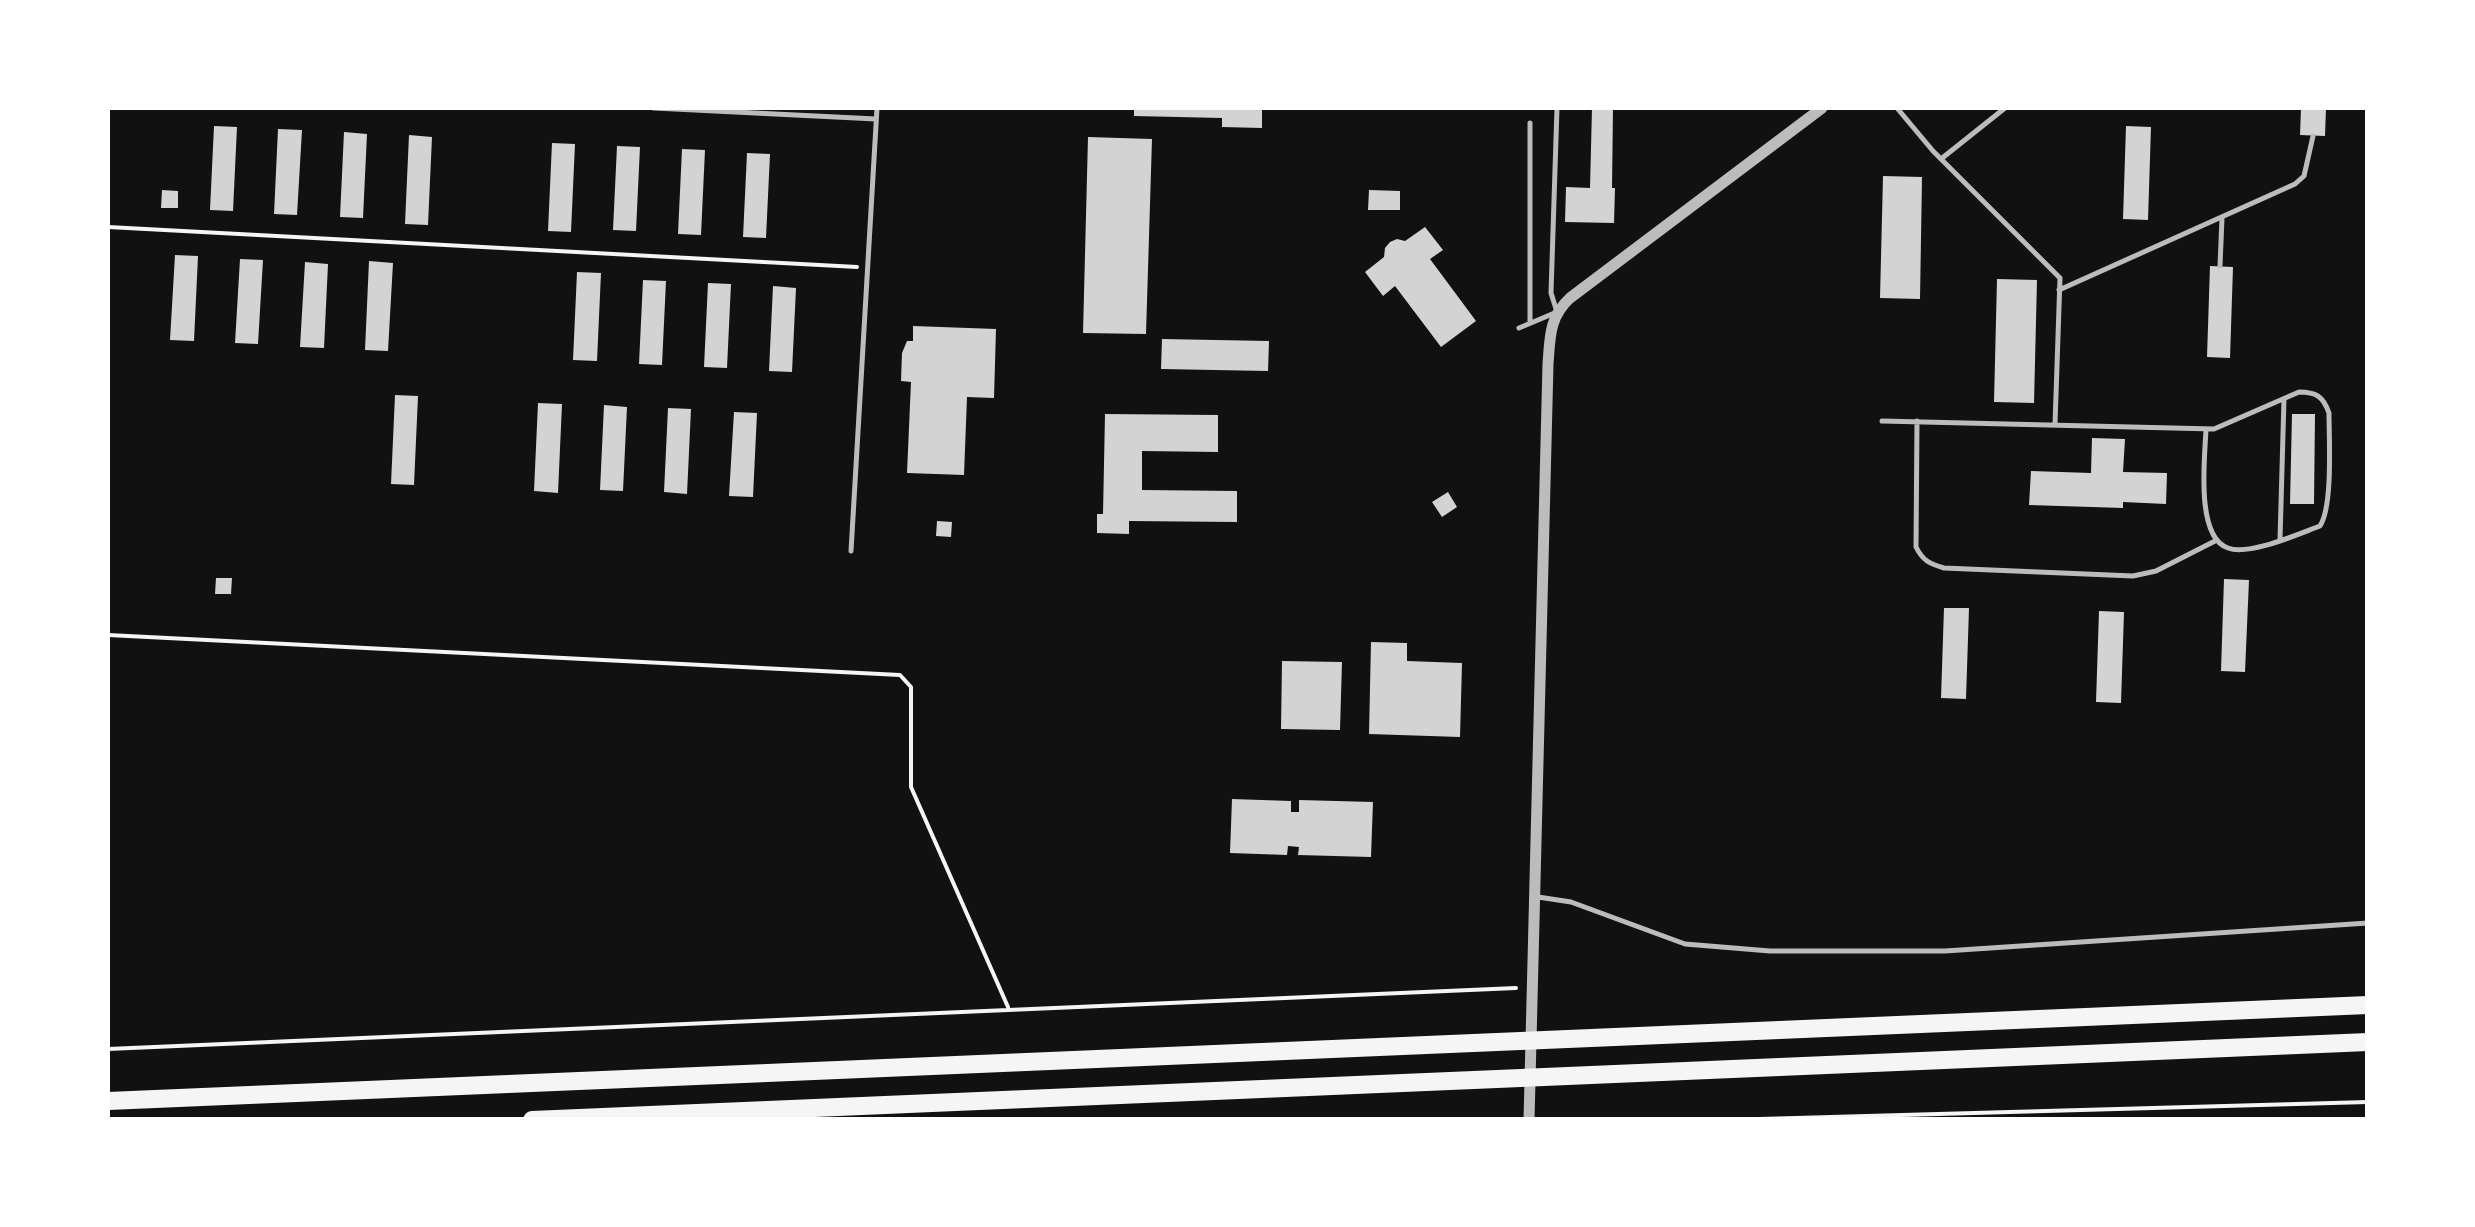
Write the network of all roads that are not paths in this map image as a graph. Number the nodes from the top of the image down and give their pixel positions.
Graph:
1 (654, 108) edge
2 (877, 108) edge
3 (1557, 108) edge
4 (1822, 108) edge
5 (1896, 108) edge
6 (2006, 108) edge
7 (877, 120) junction
8 (1530, 123) dead end
9 (2313, 136) dead end
10 (1941, 158) junction
11 (2222, 218) junction
12 (2220, 266) dead end
13 (2059, 290) junction
14 (1557, 312) junction
15 (1530, 323) junction
16 (1520, 328) dead end
17 (2284, 399) junction
18 (1882, 421) dead end
19 (1917, 422) junction
20 (2054, 424) junction
21 (2206, 429) junction
22 (2217, 540) junction
23 (2280, 540) junction
24 (852, 551) dead end
25 (1535, 896) junction
26 (2368, 923) edge
27 (2368, 1005) edge
28 (2368, 1042) edge
29 (108, 1101) edge
30 (532, 1120) edge
31 (1529, 1120) edge

1 - 7 lane
2 - 7 lane
3 - 14 lane
4 - 14 street
5 - 10 lane
6 - 10 lane
7 - 24 lane
8 - 15 lane
9 - 11 lane
10 - 13 lane
11 - 12 lane
11 - 13 lane
13 - 20 lane
14 - 15 lane
14 - 25 street
15 - 16 lane
17 - 21 lane
17 - 23 lane
17 - 23 lane
18 - 19 lane
19 - 20 lane
19 - 22 lane
20 - 21 lane
21 - 22 lane
22 - 23 lane
25 - 26 lane
25 - 31 street
27 - 29 highway
28 - 30 highway

